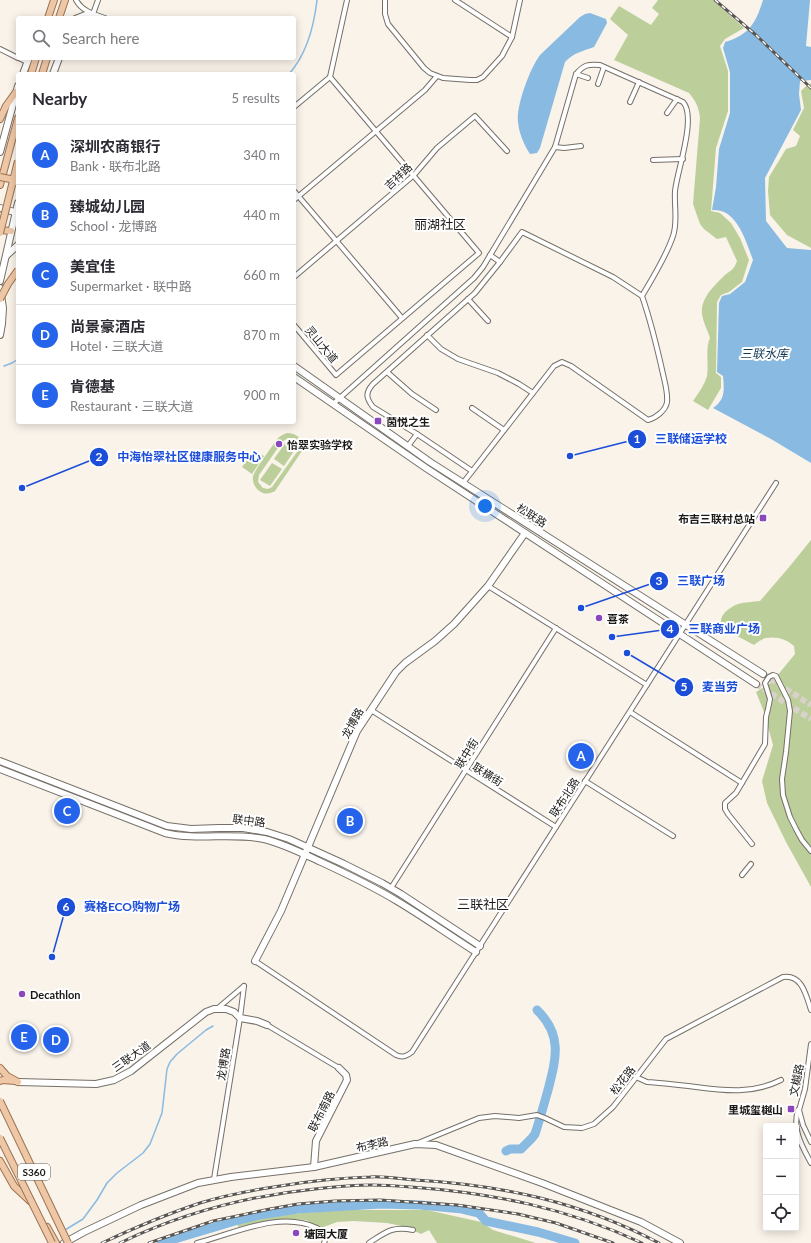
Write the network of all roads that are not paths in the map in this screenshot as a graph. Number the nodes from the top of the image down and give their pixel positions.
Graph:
1 (53, 0) edge
2 (65, 0) edge
3 (76, 0) edge
4 (98, 0) edge
5 (347, 0) edge
6 (385, 0) edge
7 (455, 0) edge
8 (520, 0) edge
9 (93, 14) junction
10 (46, 16) edge
11 (49, 16) edge
12 (60, 16) edge
13 (80, 16) edge
14 (98, 16) edge
15 (512, 37) junction
16 (0, 49) edge
17 (16, 57) edge
18 (28, 60) edge
19 (35, 60) edge
20 (46, 60) edge
21 (58, 60) edge
22 (604, 67) junction
23 (24, 72) edge
24 (32, 72) edge
25 (43, 72) edge
26 (55, 72) edge
27 (576, 74) junction
28 (438, 75) junction
29 (330, 77) junction
30 (588, 78) dead end
31 (639, 82) junction
32 (598, 84) dead end
33 (16, 91) edge
34 (16, 93) edge
35 (677, 99) junction
36 (630, 102) dead end
37 (296, 105) edge
38 (667, 112) dead end
39 (0, 119) edge
40 (16, 125) edge
41 (376, 131) junction
42 (581, 146) dead end
43 (555, 147) junction
44 (507, 151) dead end
45 (0, 152) edge
46 (653, 160) dead end
47 (683, 160) junction
48 (16, 169) edge
49 (0, 176) edge
50 (414, 176) junction
51 (16, 182) edge
52 (0, 185) edge
53 (296, 194) edge
54 (298, 196) junction
55 (0, 208) edge
56 (16, 212) edge
57 (16, 215) edge
58 (0, 231) edge
59 (11, 231) junction
60 (16, 232) edge
61 (336, 241) junction
62 (16, 247) edge
63 (490, 255) junction
64 (5, 258) junction
65 (500, 262) junction
66 (16, 273) edge
67 (296, 275) edge
68 (0, 281) edge
69 (0, 288) edge
70 (642, 296) junction
71 (0, 299) edge
72 (468, 299) junction
73 (402, 318) junction
74 (488, 322) dead end
75 (296, 327) edge
76 (0, 335) edge
77 (427, 336) junction
78 (296, 367) edge
79 (387, 372) junction
80 (296, 378) edge
81 (533, 393) junction
82 (339, 398) junction
83 (333, 404) junction
84 (472, 408) dead end
85 (436, 410) dead end
86 (504, 430) junction
87 (417, 434) junction
88 (408, 446) junction
89 (472, 471) junction
90 (463, 483) junction
91 (776, 483) dead end
92 (525, 533) junction
93 (488, 586) junction
94 (685, 625) junction
95 (556, 628) junction
96 (679, 634) junction
97 (762, 674) tunnel mouth
98 (756, 684) tunnel mouth
99 (647, 685) junction
100 (371, 710) junction
101 (630, 712) junction
102 (0, 760) edge
103 (0, 769) edge
104 (466, 770) junction
105 (585, 781) junction
106 (742, 782) junction
107 (556, 827) junction
108 (672, 836) dead end
109 (752, 844) dead end
110 (308, 847) junction
111 (811, 851) edge
112 (305, 854) junction
113 (751, 864) dead end
114 (742, 875) dead end
115 (391, 888) junction
116 (480, 946) junction
117 (476, 952) junction
118 (255, 961) joint
119 (218, 1008) junction
120 (811, 1010) edge
121 (240, 1018) junction
122 (267, 1025) joint
123 (811, 1044) edge
124 (0, 1068) edge
125 (339, 1068) joint
126 (636, 1078) junction
127 (781, 1080) dead end
128 (0, 1081) edge
129 (18, 1082) junction
130 (0, 1101) edge
131 (799, 1110) junction
132 (0, 1138) edge
133 (811, 1142) edge
134 (415, 1144) junction
135 (0, 1161) edge
136 (811, 1163) edge
137 (314, 1167) junction
138 (214, 1179) junction
139 (412, 1230) dead end
140 (52, 1243) edge
141 (56, 1243) edge
142 (64, 1243) edge
143 (68, 1243) edge
144 (197, 1243) edge
145 (324, 1243) edge
146 (369, 1243) edge
147 (680, 1243) edge

1 - 10 street
1 - 11 main road
2 - 12 main road
3 - 9 street
4 - 9 street
5 - 29 street
6 - 28 street
7 - 15 street
8 - 15 street
9 - 13 street
9 - 14 street
15 - 28 street
16 - 17 street
18 - 23 street
19 - 24 main road
20 - 25 main road
21 - 26 street
22 - 27 street
22 - 31 street
22 - 32 street
27 - 30 street
27 - 43 street
28 - 41 street
29 - 37 street
29 - 41 street
31 - 35 street
31 - 36 street
33 - 39 main road
34 - 45 street
35 - 38 street
35 - 47 street
40 - 52 main road
41 - 50 street
41 - 54 street
42 - 43 street
43 - 63 street
44 - 50 street, 吉祥路
46 - 47 street
47 - 70 street
48 - 58 main road, bridge
49 - 51 main road, bridge
50 - 61 street, 吉祥路
50 - 73 street
53 - 54 street
54 - 61 street
55 - 56 street
57 - 59 street
58 - 59 main road
59 - 60 street
59 - 64 street
61 - 67 street, 吉祥路
61 - 73 street
62 - 64 street
63 - 65 street
63 - 82 street
64 - 68 street
65 - 70 street
65 - 72 street
66 - 71 main road, bridge
69 - 76 street
70 - 81 street
72 - 74 street
72 - 77 street
73 - 75 street, 灵山大道
77 - 79 street
77 - 81 street
78 - 82 street, 松联路
79 - 85 street
79 - 87 street
80 - 83 street, 松联路
81 - 86 street
82 - 83 street
82 - 88 street, 松联路
83 - 92 street, 松联路
84 - 86 street
86 - 89 street
87 - 88 street
87 - 89 street
88 - 90 street, 松联路
89 - 90 street
90 - 94 street, 松联路
91 - 94 street, 联布北路
92 - 93 street, 龙博路
92 - 96 street, 松联路
93 - 95 street
93 - 100 street, 龙博路
94 - 96 street, 联布北路
94 - 97 street, 松联路
95 - 99 street
95 - 104 street, 联中街
96 - 98 street, 松联路
96 - 99 street, 联布北路
99 - 101 street, 联布北路
100 - 104 street, 联横街
100 - 110 street, 龙博路
101 - 105 street, 联布北路
101 - 106 street
102 - 110 street, 联中路
103 - 112 street, 联中路
104 - 107 street, 联横街
104 - 115 street, 联中街
105 - 107 street, 联布北路
105 - 108 street
106 - 109 street
106 - 111 street
107 - 116 street, 联布北路
110 - 112 street, 龙博路
110 - 115 street, 联中路
112 - 117 street, 联中路
112 - 118 street, 龙博路
113 - 114 street
115 - 116 street, 联中路
116 - 117 street, 联布北路
117 - 118 street, 联布北路
119 - 121 street
119 - 121 street, 龙博路
119 - 129 street, 三联大道
120 - 126 street, 松花路
121 - 122 street
121 - 138 street, 龙博路
122 - 125 street
123 - 131 street, 文樾路
124 - 129 main road
125 - 137 street, 联布南路
126 - 127 street
126 - 134 street, 松花路
128 - 129 main road
130 - 143 main road, S360, bridge
131 - 133 street, 文樾路
131 - 136 street
132 - 140 main road, S360, bridge
134 - 137 street, 布李路
134 - 147 street, 布李路
135 - 141 main road
137 - 138 street, 布李路
138 - 142 street, 布李路
139 - 146 street
144 - 145 street

